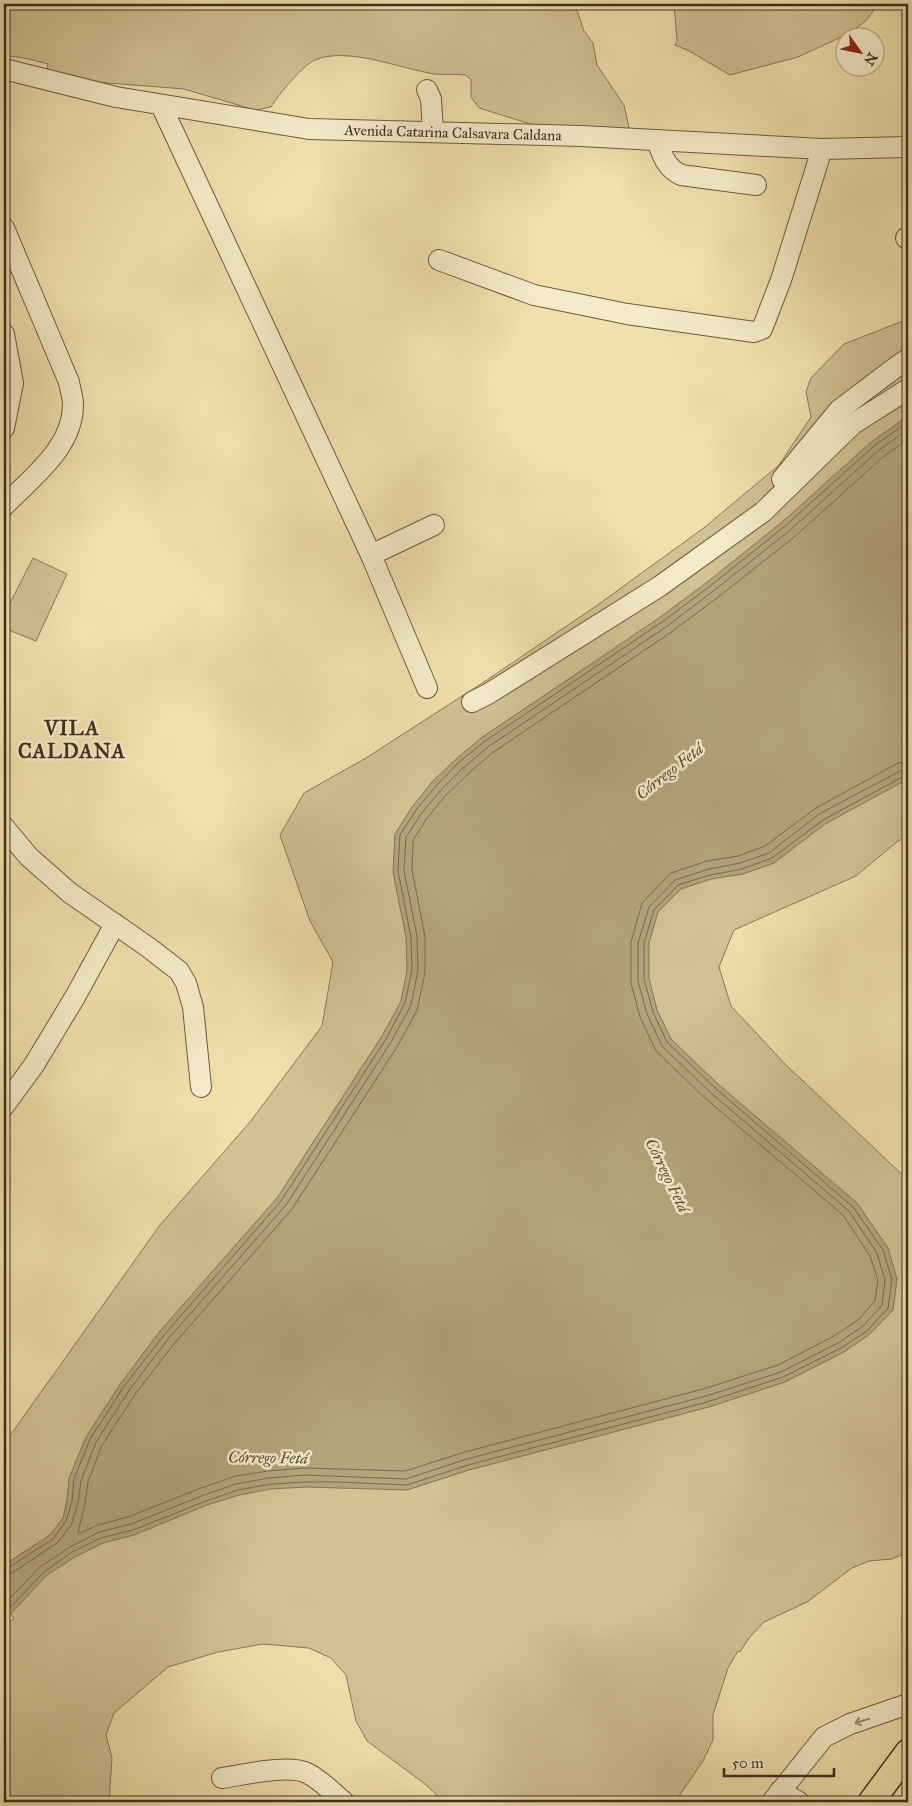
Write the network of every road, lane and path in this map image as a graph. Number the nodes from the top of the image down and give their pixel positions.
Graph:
1 (4, 69) edge
2 (427, 90) dead end
3 (161, 105) junction
4 (433, 132) junction
5 (657, 140) junction
6 (908, 146) edge
7 (822, 149) junction
8 (756, 185) dead end
9 (4, 228) edge
10 (439, 260) dead end
11 (4, 334) edge
12 (908, 359) edge
13 (908, 389) edge
14 (4, 428) edge
15 (4, 506) edge
16 (434, 525) dead end
17 (734, 533) junction
18 (371, 556) junction
19 (427, 688) dead end
20 (472, 702) dead end
21 (4, 827) edge
22 (115, 924) junction
23 (200, 1087) dead end
24 (4, 1106) edge
25 (908, 1704) edge
26 (908, 1752) edge
27 (222, 1778) dead end
28 (908, 1778) edge
29 (776, 1797) edge
30 (344, 1802) edge
31 (798, 1802) edge
32 (871, 1802) edge
33 (891, 1802) edge

1 - 3 street, Avenida Catarina Calsavara Caldana
2 - 4 street
3 - 4 street, Avenida Catarina Calsavara Caldana
3 - 18 street
4 - 5 street, Avenida Catarina Calsavara Caldana
5 - 7 street, Avenida Catarina Calsavara Caldana
5 - 8 street
6 - 7 street, Avenida Catarina Calsavara Caldana
7 - 10 street
9 - 15 street
11 - 14 street
12 - 17 street
13 - 17 street
16 - 18 street
17 - 20 street
18 - 19 street
21 - 22 street
22 - 23 street
22 - 24 street
25 -> 29 street
26 - 32 main road
27 - 30 street
28 - 33 main road
29 - 31 street

